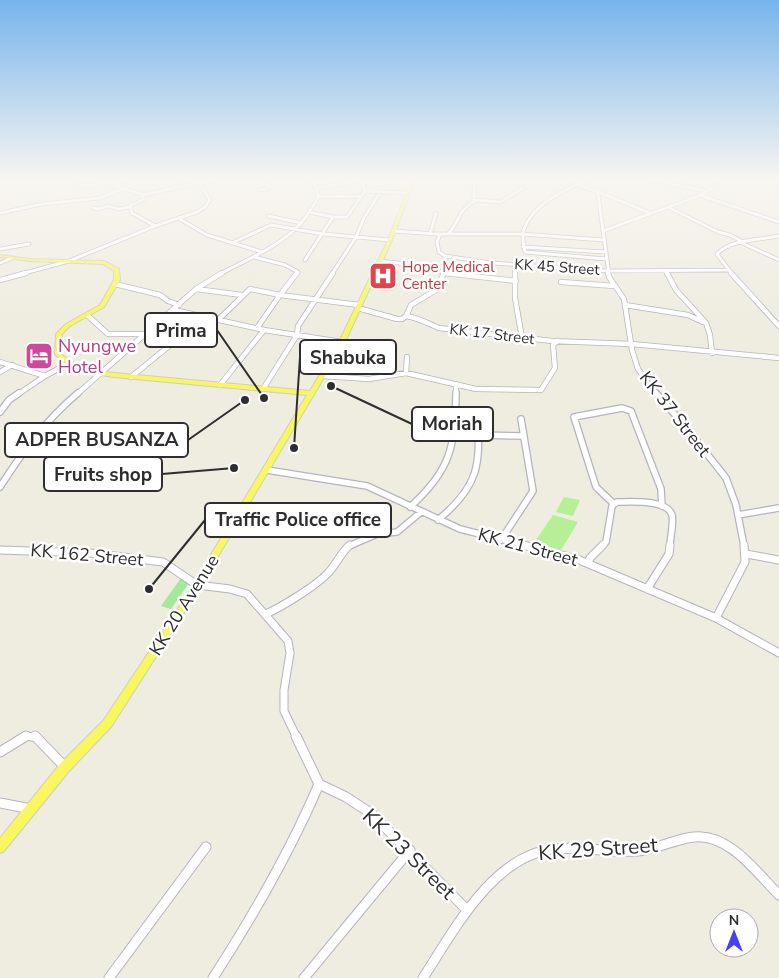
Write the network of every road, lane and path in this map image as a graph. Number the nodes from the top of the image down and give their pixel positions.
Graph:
1 (302, 223) edge
2 (150, 224) edge
3 (162, 224) edge
4 (188, 224) edge
5 (329, 224) edge
6 (362, 224) edge
7 (396, 224) edge
8 (433, 224) edge
9 (457, 224) edge
10 (526, 224) edge
11 (602, 224) edge
12 (619, 224) edge
13 (701, 224) edge
14 (155, 226) junction
15 (294, 230) junction
16 (393, 231) junction
17 (603, 231) junction
18 (449, 233) junction
19 (323, 234) junction
20 (430, 234) junction
21 (440, 234) junction
22 (522, 234) junction
23 (779, 236) edge
24 (356, 237) junction
25 (390, 240) junction
26 (604, 240) junction
27 (232, 243) junction
28 (742, 243) junction
29 (28, 244) dead end
30 (523, 247) junction
31 (0, 249) edge
32 (262, 252) junction
33 (606, 252) junction
34 (0, 256) edge
35 (445, 256) junction
36 (254, 257) junction
37 (12, 258) junction
38 (606, 258) junction
39 (305, 260) dead end
40 (779, 260) edge
41 (69, 261) junction
42 (379, 261) junction
43 (0, 263) edge
44 (515, 264) junction
45 (666, 270) junction
46 (728, 270) junction
47 (608, 271) junction
48 (444, 273) junction
49 (0, 280) edge
50 (516, 281) junction
51 (561, 282) dead end
52 (114, 284) junction
53 (614, 286) junction
54 (196, 289) junction
55 (242, 295) junction
56 (280, 295) junction
57 (317, 298) junction
58 (626, 304) junction
59 (179, 305) junction
60 (358, 306) junction
61 (174, 310) junction
62 (87, 315) junction
63 (206, 316) junction
64 (406, 316) junction
65 (219, 319) junction
66 (706, 323) junction
67 (779, 326) edge
68 (257, 328) junction
69 (264, 330) junction
70 (147, 334) junction
71 (297, 335) junction
72 (522, 338) junction
73 (342, 342) junction
74 (558, 342) junction
75 (632, 344) junction
76 (712, 353) junction
77 (407, 357) dead end
78 (779, 358) edge
79 (0, 362) edge
80 (69, 363) junction
81 (12, 365) junction
82 (0, 372) edge
83 (101, 374) junction
84 (406, 374) junction
85 (45, 376) junction
86 (322, 376) junction
87 (131, 377) junction
88 (456, 384) junction
89 (220, 385) junction
90 (263, 389) junction
91 (311, 392) junction
92 (0, 412) edge
93 (477, 414) dead end
94 (521, 419) dead end
95 (479, 435) junction
96 (524, 436) junction
97 (267, 470) junction
98 (0, 487) edge
99 (614, 504) junction
100 (662, 506) junction
101 (410, 507) junction
102 (779, 508) edge
103 (421, 512) junction
104 (738, 515) junction
105 (438, 520) junction
106 (501, 540) junction
107 (0, 550) edge
108 (746, 554) junction
109 (779, 560) edge
110 (588, 563) junction
111 (197, 585) junction
112 (647, 589) junction
113 (266, 614) junction
114 (716, 618) junction
115 (779, 654) edge
116 (0, 752) edge
117 (65, 767) junction
118 (319, 784) junction
119 (0, 803) edge
120 (31, 809) junction
121 (0, 847) edge
122 (206, 848) dead end
123 (410, 850) junction
124 (779, 895) edge
125 (467, 910) junction
126 (109, 978) edge
127 (213, 978) edge
128 (304, 978) edge
129 (423, 978) edge

1 - 15 street
2 - 14 street
3 - 14 street
4 - 27 street
5 - 19 street
6 - 24 street
7 - 16 main road, KK 20 Avenue
8 - 20 street
9 - 18 street
10 - 22 street
11 - 17 street, KK 37 Street
12 - 17 street
13 - 28 street
14 - 41 street
15 - 19 street
15 - 27 street
15 - 32 street
16 - 20 street
16 - 25 main road, KK 20 Avenue
17 - 26 street, KK 37 Street
18 - 21 street
18 - 22 street
19 - 24 street
19 - 39 street
20 - 21 street
21 - 35 street
22 - 26 street
22 - 30 street
23 - 28 street
24 - 25 street
24 - 57 street
25 - 42 main road, KK 20 Avenue
26 - 33 street, KK 37 Street
27 - 32 street
28 - 40 street
28 - 46 street
29 - 31 street
30 - 33 street
30 - 38 street
32 - 36 street
33 - 38 street, KK 37 Street
34 - 37 main road
35 - 44 street, KK 45 Street
35 - 48 street
36 - 54 street
36 - 56 street
37 - 41 main road
37 - 43 street
38 - 47 street, KK 37 Street
41 - 49 street
41 - 52 main road
42 - 48 street
42 - 60 main road, KK 20 Avenue
44 - 47 street, KK 45 Street
44 - 50 street
45 - 46 street, KK 45 Street
45 - 47 street, KK 45 Street
45 - 66 street
46 - 67 street
47 - 53 street, KK 37 Street
48 - 50 street
48 - 64 street
50 - 72 street
51 - 53 street
52 - 59 street
52 - 62 main road
53 - 58 street, KK 37 Street
54 - 55 street, KK 17 Street
54 - 59 street
55 - 56 street, KK 17 Street
55 - 65 street
56 - 57 street, KK 17 Street
56 - 68 street
57 - 60 street, KK 17 Street
57 - 71 street
58 - 66 street
58 - 75 street, KK 37 Street
59 - 61 street
60 - 64 street, KK 17 Street
60 - 73 main road, KK 20 Avenue
61 - 63 street
61 - 70 street
62 - 70 street
62 - 80 main road
63 - 65 street
63 - 87 street
64 - 72 street, KK 17 Street
65 - 68 street
66 - 76 street
68 - 69 street
69 - 71 street
69 - 89 street
70 - 83 street
71 - 73 street
71 - 90 street
72 - 74 street, KK 17 Street
73 - 86 main road, KK 20 Avenue
74 - 75 street, KK 17 Street
74 - 88 street
75 - 76 street, KK 17 Street
75 - 104 street, KK 37 Street
76 - 78 street, KK 17 Street
77 - 84 street
79 - 81 street
80 - 83 main road
80 - 85 street
81 - 82 street
81 - 85 street
83 - 87 main road
83 - 98 street
84 - 86 street
84 - 88 street
85 - 92 street
86 - 91 main road, KK 20 Avenue
87 - 89 main road
88 - 101 street
89 - 90 main road
90 - 91 main road
91 - 97 main road, KK 20 Avenue
93 - 95 street
94 - 96 street
95 - 96 street
95 - 105 street
96 - 106 street
97 - 101 street, KK 21 Street
97 - 111 main road, KK 20 Avenue
99 - 100 street
99 - 100 street
99 - 110 street
100 - 112 street
101 - 103 street, KK 21 Street
102 - 104 street
103 - 105 street, KK 21 Street
103 - 113 street
104 - 108 street, KK 37 Street
105 - 106 street, KK 21 Street
106 - 110 street, KK 21 Street
107 - 111 street, KK 162 Street
108 - 109 street
108 - 114 street
110 - 112 street, KK 21 Street
111 - 113 street
111 - 117 main road, KK 20 Avenue
112 - 114 street, KK 21 Street
113 - 118 street
114 - 115 street, KK 21 Street
116 - 117 street
117 - 120 main road, KK 20 Avenue
118 - 123 street, KK 23 Street
118 - 127 street
119 - 120 street
120 - 121 main road, KK 20 Avenue
122 - 126 street
123 - 125 street, KK 23 Street
123 - 128 street
124 - 125 street, KK 29 Street
125 - 129 street, KK 29 Street

